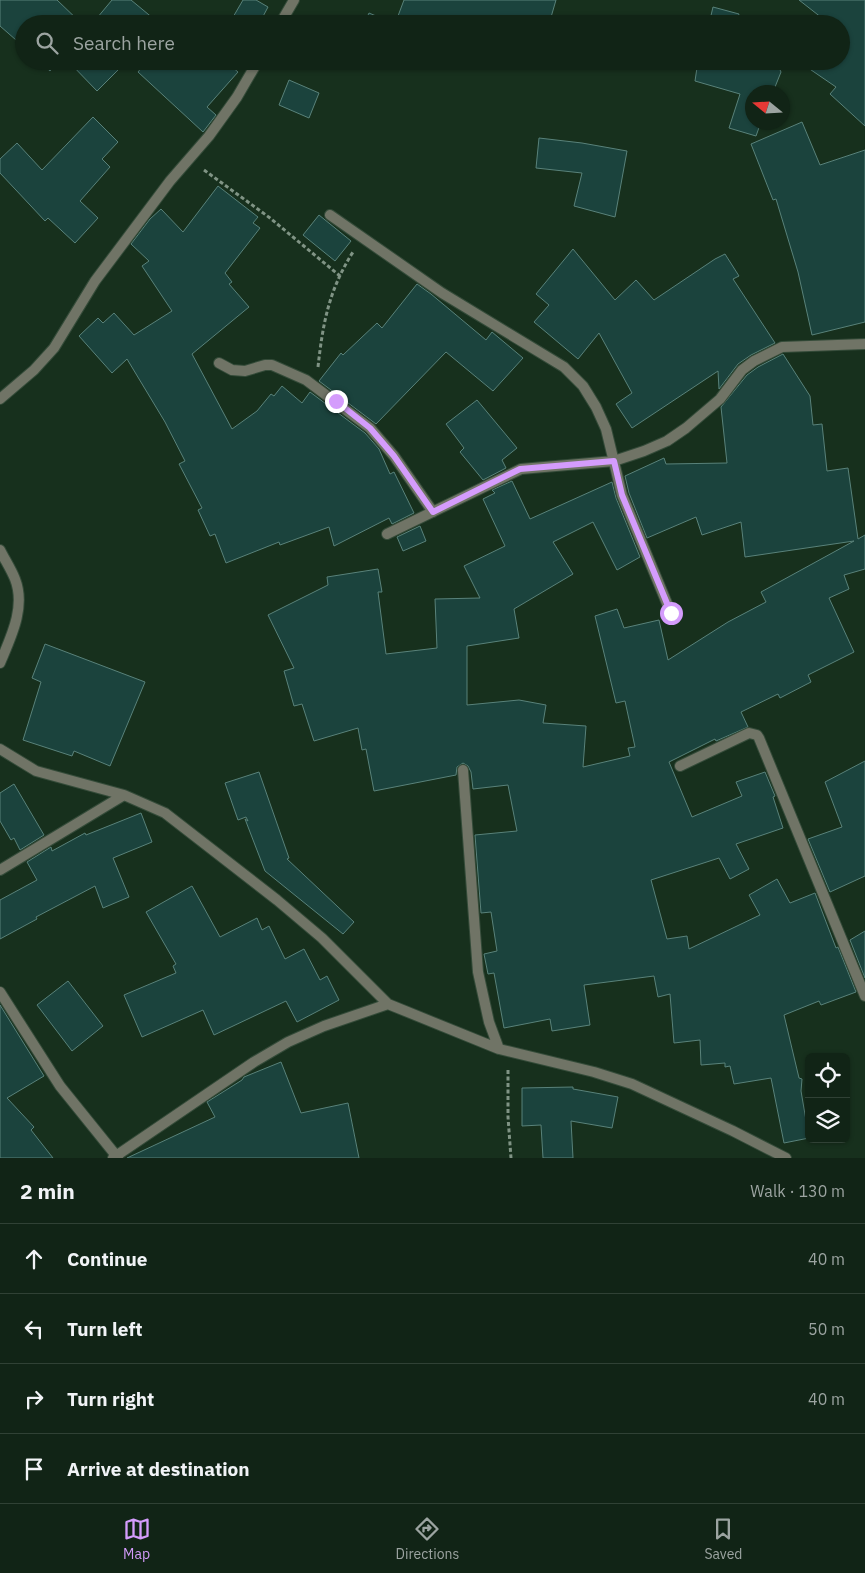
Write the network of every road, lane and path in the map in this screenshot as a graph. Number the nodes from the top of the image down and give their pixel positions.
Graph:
1 (294, 0) edge
2 (285, 15) edge
3 (253, 70) edge
4 (189, 159) junction
5 (330, 215) dead end
6 (363, 238) junction
7 (340, 276) junction
8 (865, 344) edge
9 (219, 363) dead end
10 (316, 387) junction
11 (0, 399) edge
12 (614, 461) junction
13 (433, 512) junction
14 (386, 534) dead end
15 (0, 550) edge
16 (671, 613) dead end
17 (0, 663) edge
18 (0, 749) edge
19 (680, 766) dead end
20 (463, 770) dead end
21 (124, 795) junction
22 (0, 870) edge
23 (0, 992) edge
24 (865, 996) edge
25 (388, 1004) junction
26 (499, 1049) junction
27 (510, 1052) junction
28 (116, 1157) edge
29 (511, 1158) edge
30 (786, 1158) edge

1 - 2 street
3 - 4 street
4 - 7 path
4 - 11 street
5 - 6 street
6 - 7 path
6 - 12 street
7 - 10 path
8 - 12 street
9 - 10 street
10 - 13 street
12 - 13 street
12 - 16 street
13 - 14 street
15 - 17 street
18 - 21 street
19 - 24 street
20 - 26 street
21 - 22 street
21 - 25 street
23 - 28 street
25 - 26 street
25 - 28 street
26 - 27 street
27 - 29 path
27 - 30 street

